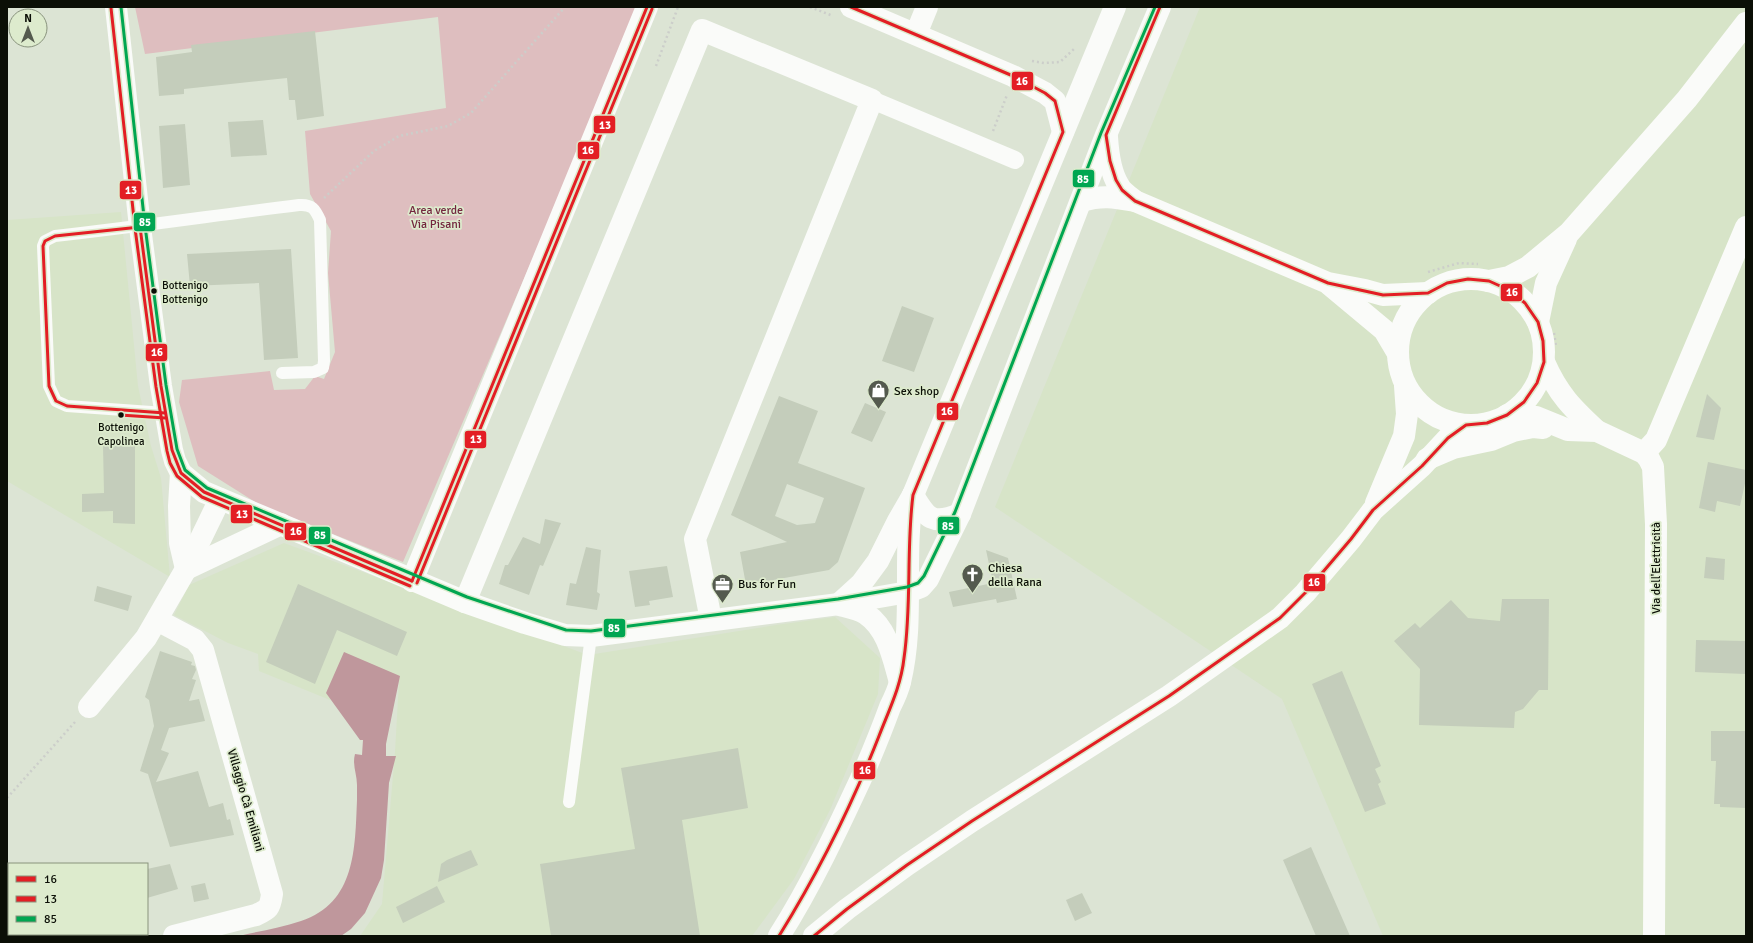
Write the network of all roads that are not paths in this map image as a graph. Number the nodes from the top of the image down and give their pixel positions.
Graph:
1 (116, 7) edge
2 (647, 7) edge
3 (927, 7) edge
4 (1115, 7) edge
5 (1160, 7) edge
6 (845, 13) edge
7 (1746, 23) edge
8 (916, 34) junction
9 (872, 100) junction
10 (1063, 132) junction
11 (1106, 135) junction
12 (1015, 160) dead end
13 (1081, 201) junction
14 (1135, 201) junction
15 (140, 227) junction
16 (1746, 227) edge
17 (1569, 232) junction
18 (1486, 273) junction
19 (1328, 283) junction
20 (1425, 283) junction
21 (1538, 322) junction
22 (1397, 352) junction
23 (1544, 362) junction
24 (282, 373) dead end
25 (1405, 386) junction
26 (165, 413) junction
27 (1507, 415) junction
28 (1466, 425) junction
29 (1568, 430) junction
30 (1598, 431) junction
31 (1644, 453) junction
32 (1428, 459) junction
33 (181, 473) junction
34 (913, 495) junction
35 (220, 499) junction
36 (1373, 510) junction
37 (960, 514) junction
38 (281, 524) junction
39 (183, 575) junction
40 (412, 581) junction
41 (908, 592) junction
42 (465, 602) junction
43 (839, 604) junction
44 (161, 614) junction
45 (711, 620) junction
46 (591, 636) junction
47 (900, 682) junction
48 (89, 707) road end
49 (569, 802) dead end
50 (174, 936) edge
51 (779, 936) edge
52 (814, 936) edge
53 (1654, 936) edge

1 - 15 street
2 - 40 street
3 - 8 street
4 - 10 street
5 - 11 street
6 - 8 street
7 - 17 street
8 - 10 street
9 - 12 street
9 - 42 street
9 - 45 street
10 - 34 street
11 - 13 street
11 - 14 street
13 - 14 street
13 - 37 street
14 - 19 street
15 - 24 lane
15 - 26 street
15 - 26 lane
16 - 31 street
17 - 18 street
17 - 21 street
18 - 20 street
18 - 21 street
19 - 20 street
19 - 22 street
20 - 22 street
21 - 23 street
22 - 25 street
23 - 27 street
23 - 30 street
25 - 28 street
25 - 36 street
26 - 33 street
27 - 28 street
27 - 29 street
28 - 32 street
29 - 30 street
29 - 32 street
30 - 31 street
31 - 53 street, Via dell'Elettricità
32 - 36 street
33 - 35 street
33 - 39 street
34 - 37 street
34 - 41 street
34 - 43 street
35 - 38 street
35 - 39 street
36 - 52 street
37 - 41 street
38 - 39 street
38 - 40 street
39 - 44 street
40 - 42 street
41 - 43 street
41 - 47 street
42 - 46 street
43 - 45 street
43 - 47 street
44 - 48 street
44 - 50 street, Villaggio Cà Emiliani
45 - 46 street
46 - 49 lane
47 - 51 street

